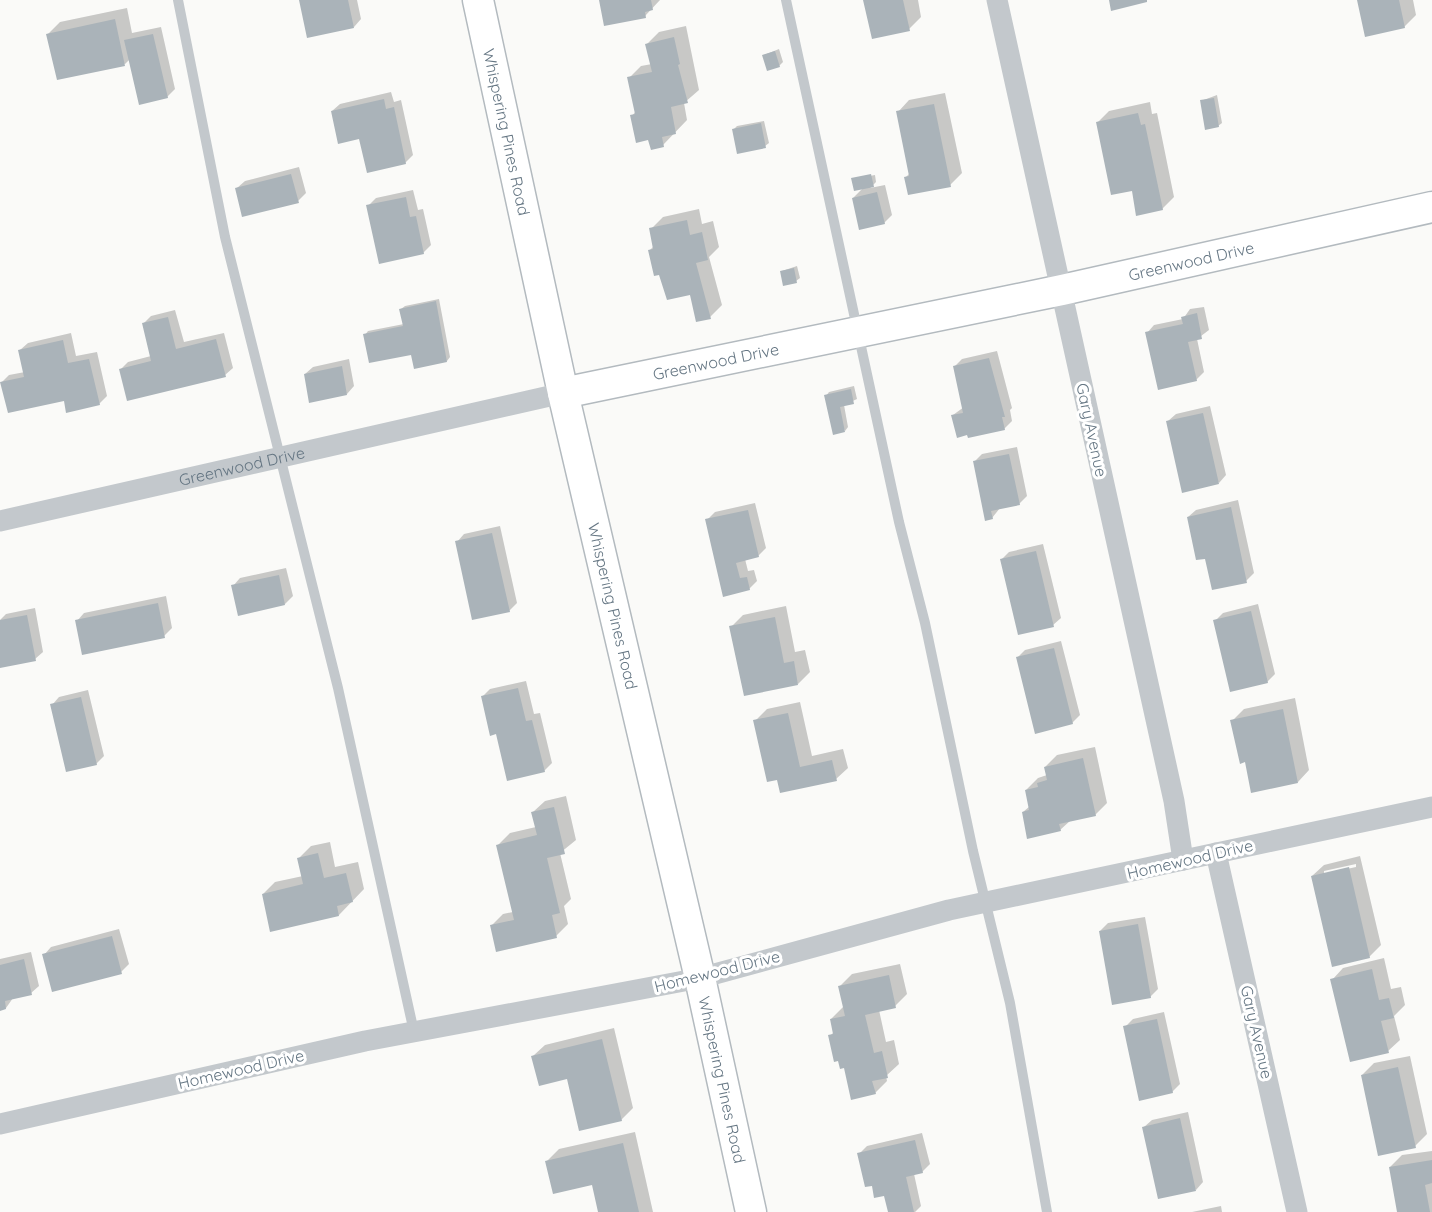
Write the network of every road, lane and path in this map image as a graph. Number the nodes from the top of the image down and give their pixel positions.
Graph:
1 (178, 0) edge
2 (478, 0) edge
3 (786, 0) edge
4 (997, 0) edge
5 (1432, 207) edge
6 (1062, 290) junction
7 (856, 332) junction
8 (563, 393) junction
9 (281, 457) junction
10 (0, 521) edge
11 (1432, 807) edge
12 (1216, 853) junction
13 (1183, 860) junction
14 (985, 903) junction
15 (700, 978) junction
16 (414, 1032) junction
17 (0, 1124) edge
18 (751, 1212) edge
19 (1047, 1212) edge
20 (1297, 1212) edge

1 - 9 lane
2 - 8 street, Whispering Pines Road
3 - 7 lane
4 - 6 street, Gary Avenue
5 - 6 street, Greenwood Drive
6 - 7 street, Greenwood Drive
6 - 13 street, Gary Avenue
7 - 8 street, Greenwood Drive
7 - 14 lane
8 - 9 street, Greenwood Drive
8 - 15 street, Whispering Pines Road
9 - 10 street, Greenwood Drive
9 - 16 lane
11 - 12 street, Homewood Drive
12 - 13 street, Homewood Drive
12 - 20 street, Gary Avenue
13 - 14 street, Homewood Drive
14 - 15 street, Homewood Drive
14 - 19 lane
15 - 16 street, Homewood Drive
15 - 18 street, Whispering Pines Road
16 - 17 street, Homewood Drive

